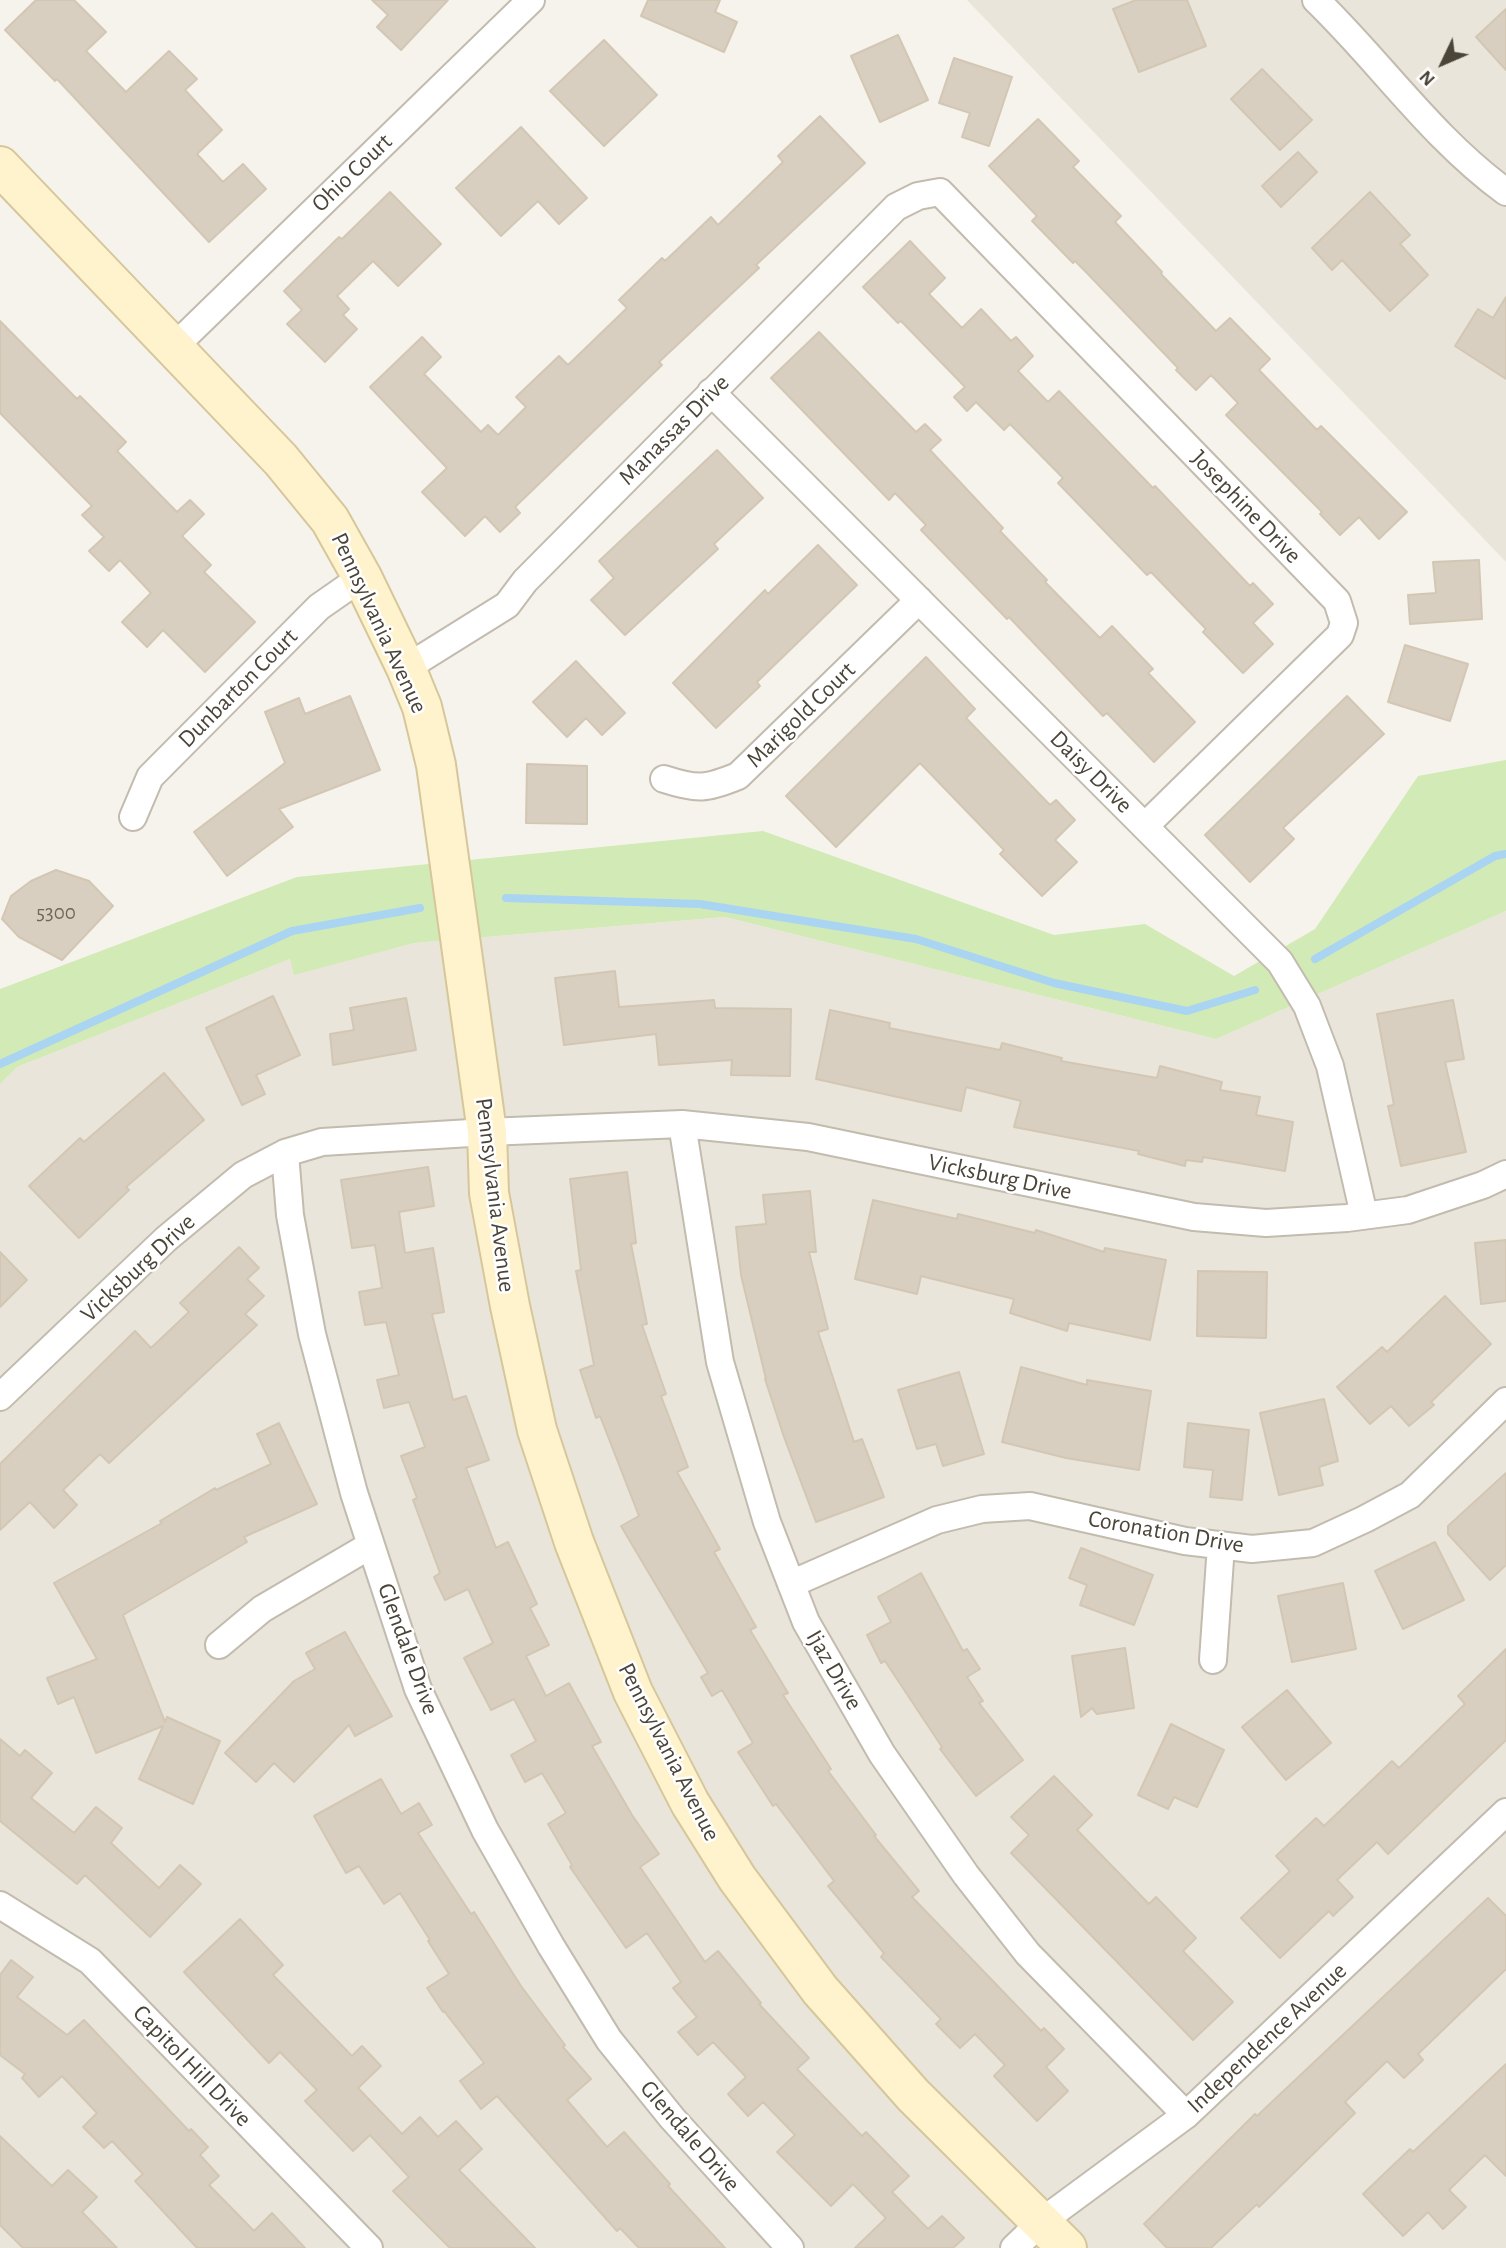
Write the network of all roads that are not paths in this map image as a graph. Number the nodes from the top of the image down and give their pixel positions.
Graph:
1 (530, 0) edge
2 (1316, 0) edge
3 (0, 166) edge
4 (1506, 191) edge
5 (940, 192) joint
6 (174, 346) junction
7 (711, 392) junction
8 (362, 577) junction
9 (919, 600) junction
10 (406, 668) junction
11 (664, 779) dead end
12 (134, 817) dead end
13 (1145, 826) junction
14 (682, 1124) junction
15 (487, 1132) junction
16 (285, 1153) junction
17 (1506, 1174) edge
18 (1364, 1215) junction
19 (0, 1397) edge
20 (1506, 1401) edge
21 (370, 1545) junction
22 (1221, 1545) junction
23 (791, 1584) junction
24 (219, 1645) dead end
25 (1213, 1660) dead end
26 (1506, 1812) edge
27 (0, 1905) edge
28 (1186, 2115) junction
29 (1054, 2235) edge
30 (369, 2248) edge
31 (790, 2248) edge
32 (1014, 2248) edge

1 - 6 street, Ohio Court
2 - 4 street
3 - 6 street, Pennsylvania Avenue
5 - 7 street, Manassas Drive
5 - 13 street, Josephine Drive
6 - 8 street, Pennsylvania Avenue
7 - 9 street, Daisy Drive
7 - 10 street, Manassas Drive
8 - 10 street, Pennsylvania Avenue
8 - 12 street, Dunbarton Court
9 - 11 street, Marigold Court
9 - 13 street, Daisy Drive
10 - 15 street, Pennsylvania Avenue
13 - 18 street, Daisy Drive
14 - 15 street, Vicksburg Drive
14 - 18 street, Vicksburg Drive
14 - 23 street, Ijaz Drive
15 - 16 street
15 - 29 street, Pennsylvania Avenue
16 - 19 street, Vicksburg Drive
16 - 21 street, Glendale Drive
17 - 18 street, Vicksburg Drive
20 - 22 street, Coronation Drive
21 - 24 street
21 - 31 street, Glendale Drive
22 - 23 street, Coronation Drive
22 - 25 street
23 - 28 street, Ijaz Drive
26 - 28 street, Independence Avenue
27 - 30 street, Capitol Hill Drive
28 - 29 street, Independence Avenue
29 - 32 street, Independence Avenue

